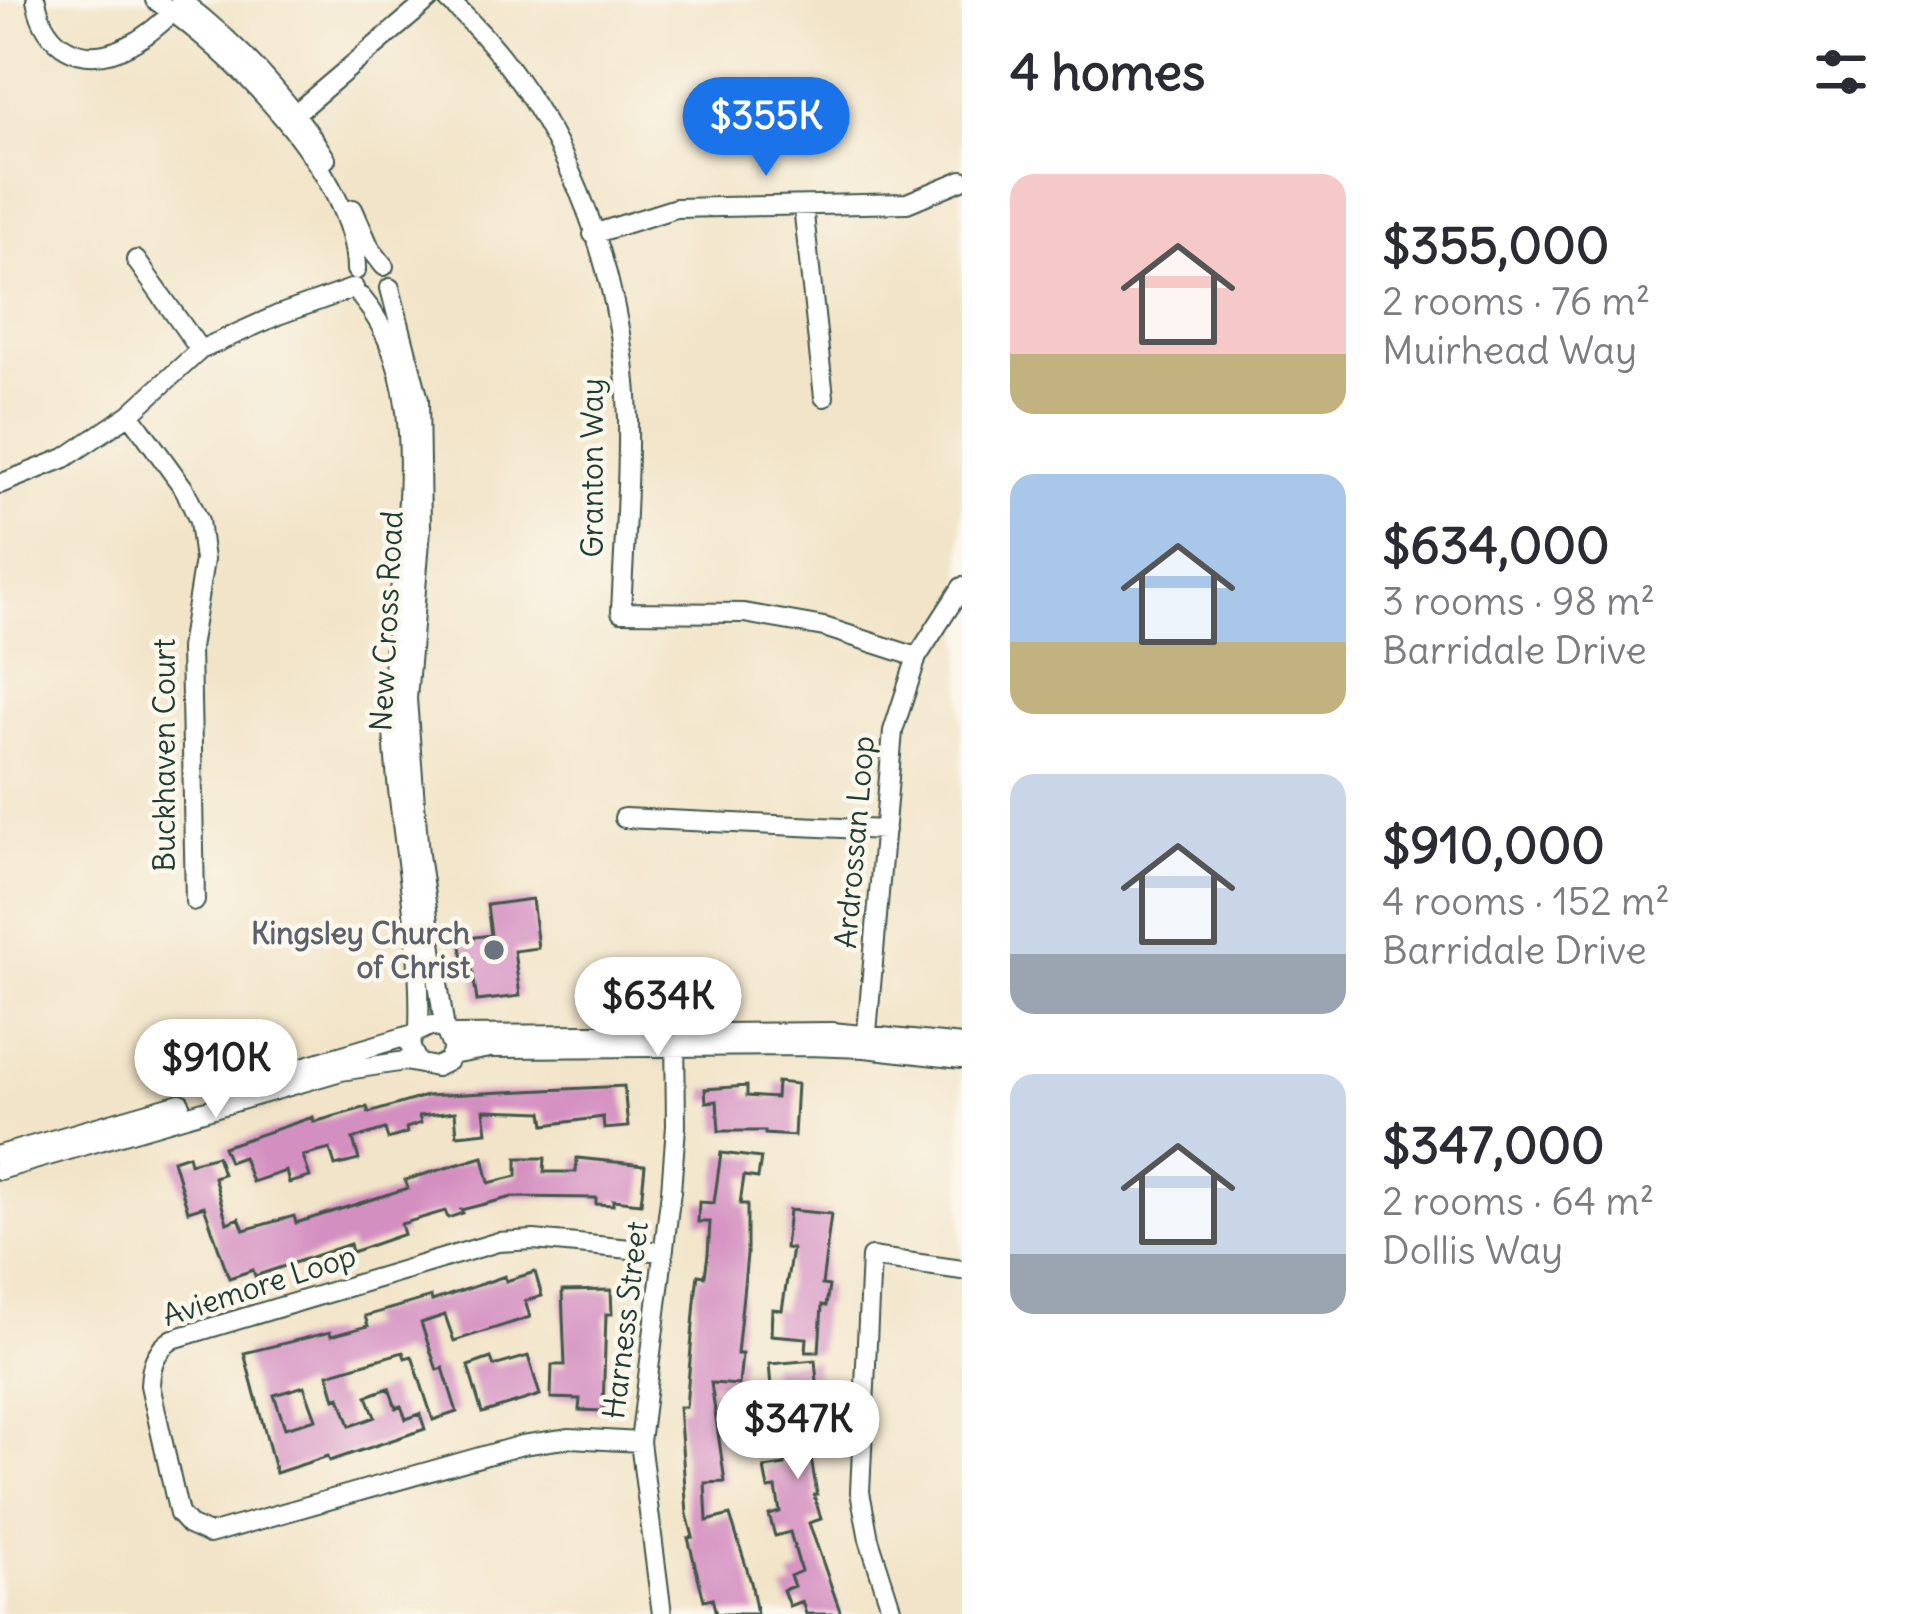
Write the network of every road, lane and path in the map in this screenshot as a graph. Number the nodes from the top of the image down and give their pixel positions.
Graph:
1 (36, 0) edge
2 (155, 0) edge
3 (430, 0) edge
4 (448, 0) edge
5 (179, 5) edge
6 (292, 117) junction
7 (960, 185) edge
8 (803, 206) junction
9 (593, 234) junction
10 (136, 260) dead end
11 (384, 266) junction
12 (357, 285) junction
13 (391, 288) junction
14 (200, 350) junction
15 (824, 397) dead end
16 (130, 414) junction
17 (0, 484) edge
18 (962, 586) edge
19 (917, 656) junction
20 (624, 818) dead end
21 (885, 830) junction
22 (195, 901) dead end
23 (417, 1032) junction
24 (675, 1039) junction
25 (448, 1040) junction
26 (866, 1041) junction
27 (962, 1045) edge
28 (962, 1059) edge
29 (418, 1063) junction
30 (0, 1155) edge
31 (0, 1170) edge
32 (663, 1252) junction
33 (962, 1270) edge
34 (640, 1442) junction
35 (662, 1614) edge
36 (893, 1614) edge

1 - 5 street
2 - 5 street, New Cross Road
3 - 6 street
4 - 9 street, Granton Way
5 - 6 street, New Cross Road
6 - 11 street, New Cross Road
6 - 12 street, New Cross Road
7 - 8 street
8 - 9 street
8 - 15 street
9 - 19 street, Granton Way
10 - 14 street
11 - 12 street
11 - 13 street
12 - 13 street
12 - 14 street
12 - 23 street, New Cross Road
13 - 25 street, New Cross Road
14 - 16 street
16 - 17 street
16 - 22 street, Buckhaven Court
18 - 19 street, Ardrossan Loop
19 - 21 street, Ardrossan Loop
20 - 21 street
21 - 26 street, Ardrossan Loop
23 - 25 street
23 - 29 street
23 - 30 street
24 - 25 street
24 - 26 street
24 - 32 street, Harness Street
25 - 29 street
26 - 27 street
26 - 28 street
29 - 31 street
32 - 34 street, Harness Street
32 - 34 street, Aviemore Loop
33 - 36 street
34 - 35 street, Harness Street

